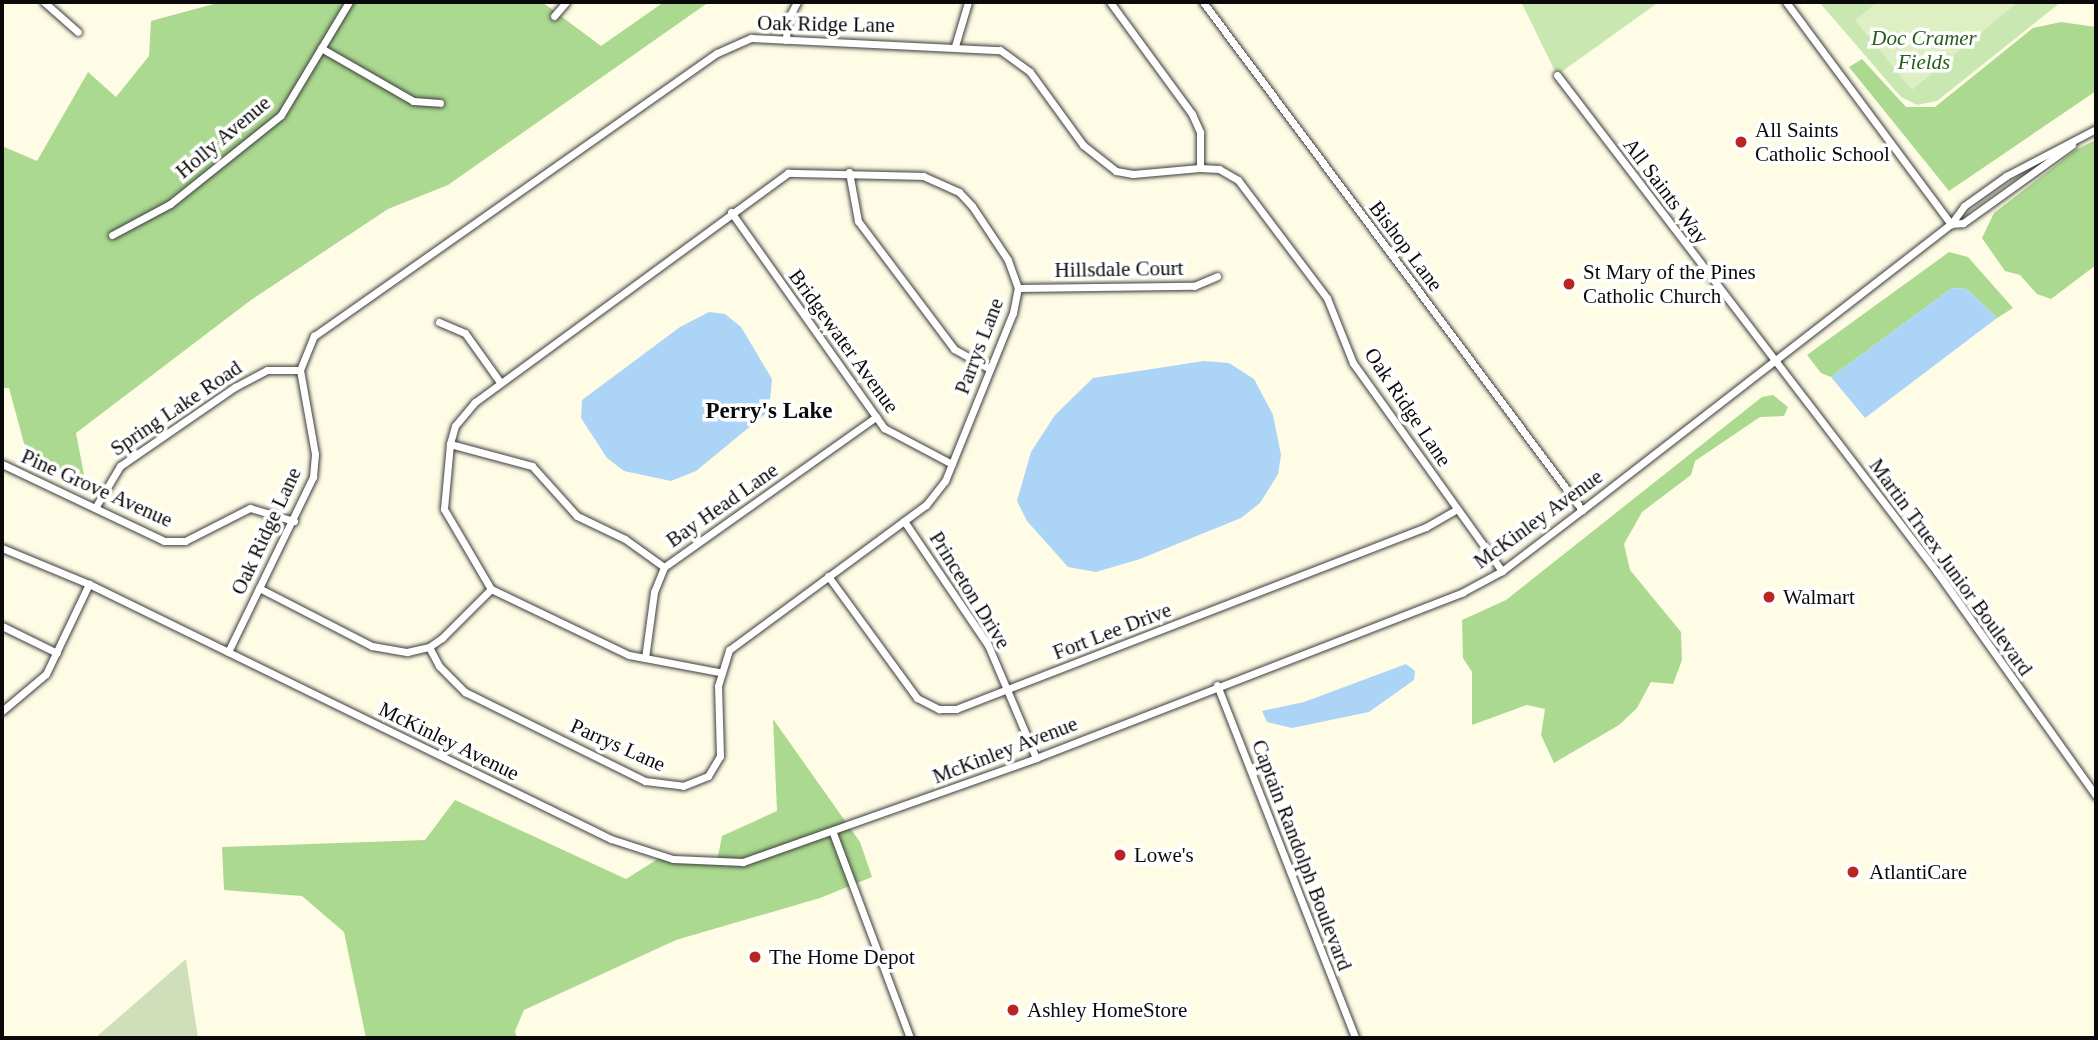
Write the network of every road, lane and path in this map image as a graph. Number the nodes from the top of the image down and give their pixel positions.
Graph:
1 (44, 2) edge
2 (349, 2) edge
3 (566, 2) edge
4 (797, 2) edge
5 (968, 2) edge
6 (1110, 2) edge
7 (1203, 2) edge
8 (1786, 2) edge
9 (554, 16) dead end
10 (78, 32) dead end
11 (786, 40) junction
12 (955, 46) junction
13 (321, 48) junction
14 (1557, 75) dead end
15 (440, 103) dead end
16 (2095, 129) edge
17 (1200, 168) junction
18 (849, 172) junction
19 (731, 212) junction
20 (1951, 223) junction
21 (112, 235) dead end
22 (1217, 276) dead end
23 (1018, 288) junction
24 (439, 323) dead end
25 (1773, 360) junction
26 (990, 369) junction
27 (300, 370) junction
28 (500, 382) junction
29 (876, 417) junction
30 (450, 444) junction
31 (2, 464) edge
32 (951, 464) junction
33 (94, 508) junction
34 (1457, 509) junction
35 (1582, 510) junction
36 (294, 521) junction
37 (905, 521) junction
38 (2, 548) edge
39 (664, 567) junction
40 (1502, 571) junction
41 (828, 576) junction
42 (89, 584) junction
43 (259, 588) junction
44 (491, 589) junction
45 (2, 626) edge
46 (429, 648) junction
47 (228, 652) junction
48 (57, 653) junction
49 (645, 658) junction
50 (719, 672) junction
51 (1217, 685) junction
52 (1008, 690) junction
53 (2, 711) edge
54 (1036, 758) junction
55 (2096, 796) edge
56 (833, 833) junction
57 (910, 1038) edge
58 (1355, 1038) edge

1 - 10 street
2 - 13 street, Holly Avenue
3 - 9 street
4 - 11 street
5 - 12 street
6 - 17 street
7 - 35 street, Bishop Lane
8 - 20 street
11 - 12 street, Oak Ridge Lane
11 - 27 street, Oak Ridge Lane
12 - 17 street, Oak Ridge Lane
13 - 15 street
13 - 21 street, Holly Avenue
14 - 25 street, All Saints Way
16 - 20 street, McKinley Avenue
16 - 20 street, McKinley Avenue
17 - 34 street, Oak Ridge Lane
18 - 19 street, Parrys Lane
18 - 23 street, Parrys Lane
18 - 26 street
19 - 28 street, Parrys Lane
19 - 29 street, Bridgewater Avenue
20 - 25 street, McKinley Avenue
22 - 23 street, Hillsdale Court
23 - 26 street, Parrys Lane
24 - 28 street
25 - 35 street, McKinley Avenue
25 - 55 street, Martin Truex Junior Boulevard
26 - 32 street, Parrys Lane
27 - 33 street, Spring Lake Road
27 - 36 street, Oak Ridge Lane
28 - 30 street, Parrys Lane
29 - 32 street, Bridgewater Avenue
29 - 39 street, Bay Head Lane
30 - 39 street
30 - 44 street, Parrys Lane
31 - 33 street, Pine Grove Avenue
32 - 37 street, Parrys Lane
33 - 36 street, Pine Grove Avenue
34 - 40 street, Oak Ridge Lane
34 - 52 street, Fort Lee Drive
35 - 40 street, McKinley Avenue
36 - 43 street, Oak Ridge Lane
37 - 41 street, Parrys Lane
37 - 52 street, Princeton Drive
38 - 42 street, McKinley Avenue
39 - 49 street, Bay Head Lane
40 - 51 street, McKinley Avenue
41 - 50 street, Parrys Lane
41 - 52 street, Fort Lee Drive
42 - 47 street, McKinley Avenue
42 - 48 street
43 - 46 street
43 - 47 street, Oak Ridge Lane
44 - 46 street
44 - 49 street
45 - 48 street
46 - 50 street, Parrys Lane
47 - 56 street, McKinley Avenue
48 - 53 street
49 - 50 street
51 - 54 street, McKinley Avenue
51 - 58 street, Captain Randolph Boulevard
52 - 54 street, Princeton Drive
54 - 56 street, McKinley Avenue
56 - 57 street

